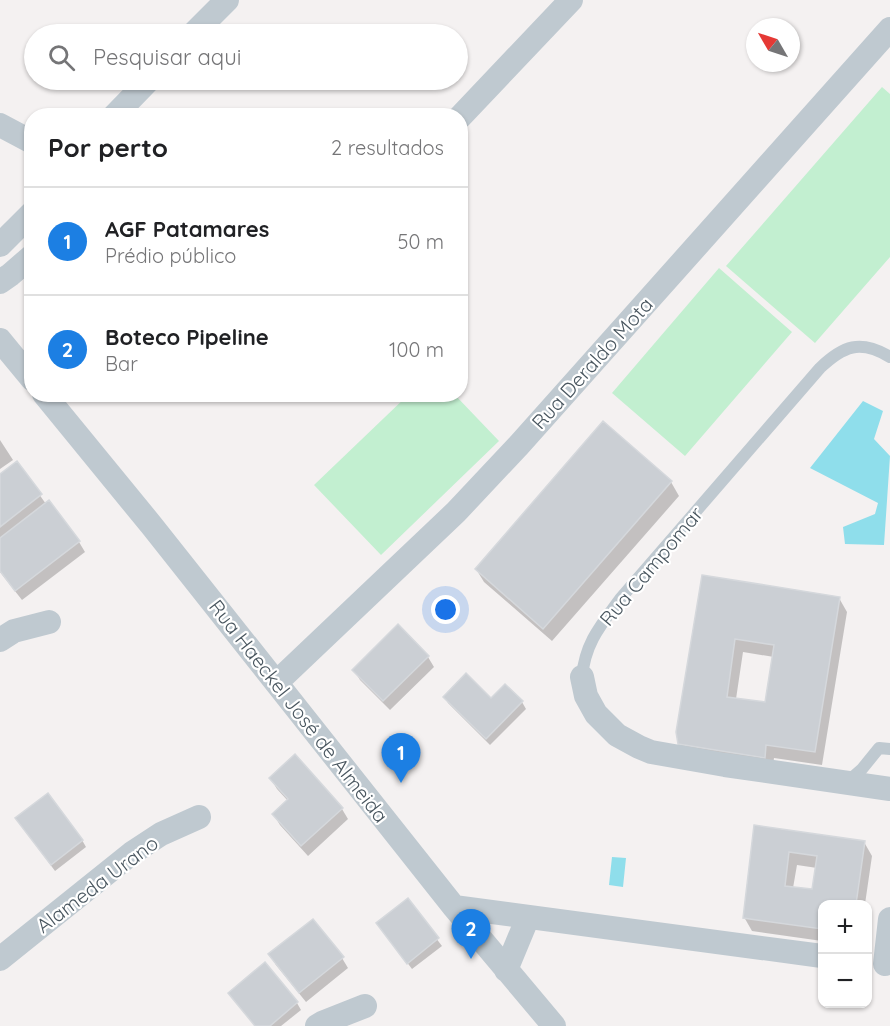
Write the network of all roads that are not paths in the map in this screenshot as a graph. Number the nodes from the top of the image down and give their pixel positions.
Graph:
1 (227, 0) edge
2 (571, 0) edge
3 (203, 24) edge
4 (890, 29) edge
5 (139, 90) edge
6 (122, 108) edge
7 (468, 109) edge
8 (0, 125) edge
9 (24, 138) edge
10 (24, 221) edge
11 (0, 245) edge
12 (24, 263) edge
13 (0, 282) edge
14 (0, 340) edge
15 (890, 357) edge
16 (24, 369) edge
17 (50, 402) edge
18 (49, 622) dead end
19 (0, 640) edge
20 (582, 677) joint
21 (277, 682) junction
22 (890, 749) edge
23 (846, 783) junction
24 (890, 789) edge
25 (199, 817) dead end
26 (454, 907) junction
27 (528, 917) junction
28 (890, 919) edge
29 (818, 955) edge
30 (0, 959) edge
31 (881, 964) edge
32 (506, 970) junction
33 (365, 1006) dead end
34 (317, 1026) edge
35 (554, 1026) edge

1 - 3 street
2 - 7 street
4 - 21 street, Rua Deraldo Mota
5 - 6 street
8 - 9 street
10 - 11 street
12 - 13 street
14 - 16 street
15 - 20 lane, Rua Campomar
17 - 21 street, Rua Haeckel José de Almeida
18 - 19 street
20 - 23 street, Rua Campomar
21 - 26 street, Rua Haeckel José de Almeida
22 - 23 lane
23 - 24 street, Rua Campomar
25 - 30 street, Alameda Urano
26 - 27 street
26 - 32 street, Rua Haeckel José de Almeida
27 - 29 street
27 - 32 street
28 - 31 street
32 - 35 street, Rua Haeckel José de Almeida
33 - 34 street

